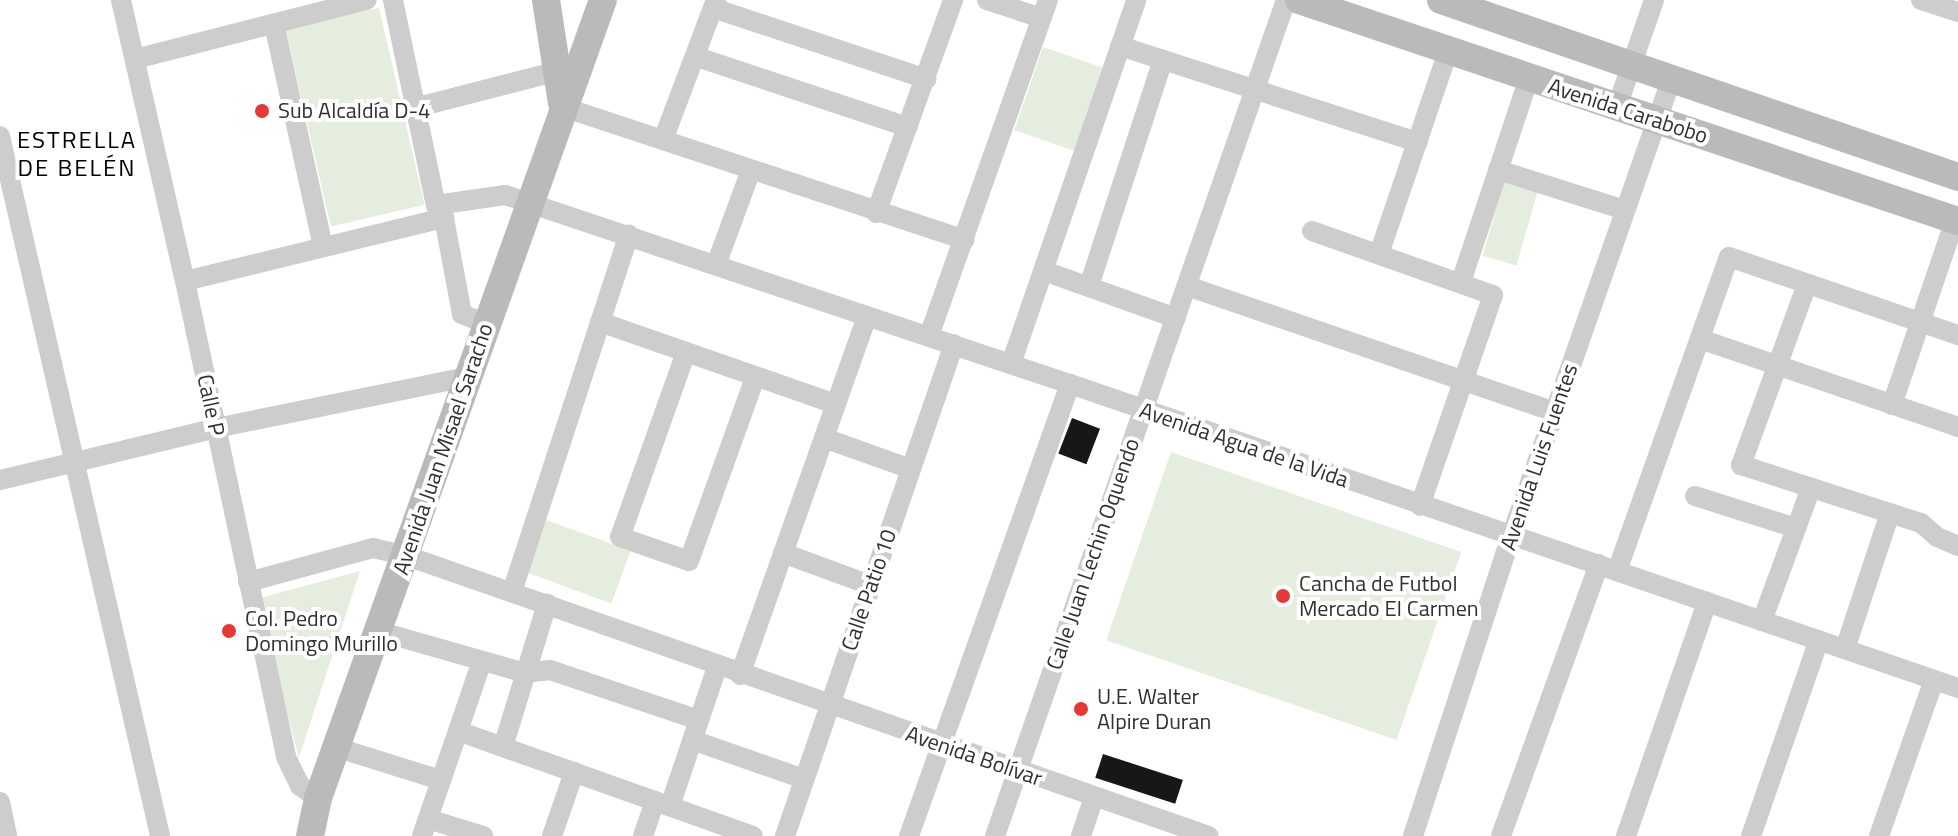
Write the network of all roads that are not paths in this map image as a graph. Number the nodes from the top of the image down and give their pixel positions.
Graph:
1 (121, 0) edge
2 (367, 0) edge
3 (393, 0) edge
4 (546, 0) edge
5 (603, 0) edge
6 (953, 0) edge
7 (987, 0) edge
8 (1136, 0) edge
9 (1286, 0) edge
10 (1299, 0) edge
11 (1441, 0) edge
12 (1654, 0) edge
13 (1921, 0) edge
14 (715, 4) edge
15 (1493, 8) edge
16 (1045, 9) edge
17 (1958, 12) edge
18 (274, 24) junction
19 (1120, 46) junction
20 (1448, 51) junction
21 (697, 57) junction
22 (135, 59) junction
23 (1163, 60) junction
24 (1631, 65) junction
25 (558, 71) junction
26 (1529, 78) junction
27 (926, 79) junction
28 (1671, 79) junction
29 (1253, 89) junction
30 (563, 107) junction
31 (1617, 107) junction
32 (414, 108) junction
33 (1657, 120) junction
34 (908, 127) junction
35 (0, 136) edge
36 (663, 140) junction
37 (1418, 142) junction
38 (751, 170) junction
39 (1498, 170) junction
40 (1958, 177) edge
41 (529, 205) junction
42 (1625, 210) junction
43 (440, 212) junction
44 (876, 213) junction
45 (1956, 220) edge
46 (1312, 231) dead end
47 (629, 235) junction
48 (965, 240) junction
49 (323, 246) junction
50 (1379, 254) junction
51 (716, 265) junction
52 (1044, 271) junction
53 (185, 281) junction
54 (1461, 282) junction
55 (1807, 284) junction
56 (1089, 286) junction
57 (1187, 286) junction
58 (867, 316) junction
59 (1176, 318) junction
60 (600, 322) junction
61 (1919, 322) junction
62 (487, 324) junction
63 (1958, 335) edge
64 (929, 336) junction
65 (1700, 339) junction
66 (954, 344) junction
67 (686, 352) junction
68 (1011, 364) junction
69 (1777, 366) junction
70 (467, 377) junction
71 (755, 378) junction
72 (1464, 380) junction
73 (1070, 384) junction
74 (836, 404) junction
75 (1892, 405) junction
76 (1143, 411) junction
77 (1555, 412) junction
78 (1958, 427) edge
79 (216, 428) junction
80 (824, 438) junction
81 (74, 464) junction
82 (911, 469) junction
83 (0, 480) edge
84 (1811, 488) junction
85 (1695, 496) dead end
86 (1420, 506) junction
87 (1890, 513) junction
88 (1796, 528) junction
89 (1511, 537) junction
90 (1958, 546) edge
91 (783, 553) junction
92 (407, 556) junction
93 (1608, 567) junction
94 (248, 582) junction
95 (870, 585) junction
96 (512, 592) junction
97 (1707, 602) junction
98 (547, 604) junction
99 (1762, 621) junction
100 (378, 631) junction
101 (1819, 640) junction
102 (1845, 649) junction
103 (482, 661) junction
104 (717, 667) junction
105 (525, 673) junction
106 (740, 675) junction
107 (1934, 680) junction
108 (1958, 688) edge
109 (828, 706) junction
110 (695, 730) junction
111 (458, 731) junction
112 (941, 744) junction
113 (503, 747) junction
114 (338, 748) junction
115 (1017, 770) junction
116 (574, 772) junction
117 (804, 779) junction
118 (441, 780) junction
119 (1094, 797) junction
120 (318, 798) junction
121 (0, 802) edge
122 (662, 804) junction
123 (700, 827) edge
124 (425, 828) edge
125 (7, 836) edge
126 (160, 836) edge
127 (310, 836) edge
128 (483, 836) edge
129 (552, 836) edge
130 (643, 836) edge
131 (753, 836) edge
132 (785, 836) edge
133 (909, 836) edge
134 (995, 836) edge
135 (1081, 836) edge
136 (1207, 836) edge
137 (1413, 836) edge
138 (1501, 836) edge
139 (1626, 836) edge
140 (1751, 836) edge
141 (1879, 836) edge

1 - 22 street, Calle P
2 - 18 street
3 - 32 street
4 - 25 street, Avenida Juan Misael Saracho
5 - 30 street, Avenida Juan Misael Saracho
6 - 27 street
7 - 16 street
8 - 19 street
9 - 29 street, Calle Juan Lechin Oquendo
10 - 20 street, Avenida Carabobo
11 - 15 street, Avenida Carabobo
12 - 24 street
13 - 17 street
14 - 21 street
14 - 27 street
15 - 24 street, Avenida Carabobo
16 - 48 street
18 - 22 street
18 - 49 street
19 - 23 street
19 - 52 street
20 - 26 street, Avenida Carabobo
20 - 37 street
21 - 34 street
21 - 36 street
22 - 53 street, Calle P
23 - 29 street
23 - 56 street
24 - 28 street, Avenida Carabobo
24 - 31 street
25 - 30 street, Avenida Juan Misael Saracho
25 - 32 street
26 - 31 street, Avenida Carabobo
26 - 39 street
27 - 34 street
28 - 33 street, Avenida Luis Fuentes
28 - 40 street, Avenida Carabobo
29 - 37 street
29 - 57 street, Calle Juan Lechin Oquendo
30 - 36 street
30 - 41 street, Avenida Juan Misael Saracho
31 - 33 street, Avenida Carabobo
32 - 43 street
33 - 42 street, Avenida Luis Fuentes
33 - 45 street, Avenida Carabobo
34 - 44 street
35 - 81 street
36 - 38 street
37 - 50 street
38 - 44 street
38 - 51 street
39 - 42 street
39 - 54 street
41 - 43 street, Avenida Agua de la Vida
41 - 47 street, Avenida Agua de la Vida
41 - 62 street, Avenida Juan Misael Saracho
42 - 77 street, Avenida Luis Fuentes
43 - 49 street, Avenida Agua de la Vida
43 - 62 street
44 - 48 street
45 - 61 street
46 - 50 street
47 - 51 street, Avenida Agua de la Vida
47 - 60 street
48 - 64 street
49 - 53 street, Avenida Agua de la Vida
50 - 54 street
51 - 58 street, Avenida Agua de la Vida
52 - 56 street
52 - 68 street
53 - 79 street, Calle P
54 - 72 street
55 - 61 street
55 - 65 street
55 - 69 street
56 - 59 street
57 - 59 street, Calle Juan Lechin Oquendo
57 - 72 street
58 - 64 street, Avenida Agua de la Vida
58 - 74 street
59 - 76 street, Calle Juan Lechin Oquendo
60 - 67 street
60 - 96 street
61 - 63 street
61 - 75 street
62 - 70 street, Avenida Juan Misael Saracho
64 - 66 street, Avenida Agua de la Vida
65 - 69 street
65 - 93 street
66 - 68 street, Avenida Agua de la Vida
66 - 82 street, Calle Patio 10
67 - 71 street
67 - 71 street
68 - 73 street, Avenida Agua de la Vida
69 - 75 street
69 - 84 street
70 - 79 street
70 - 92 street, Avenida Juan Misael Saracho
71 - 74 street
72 - 77 street
72 - 86 street
73 - 76 street, Avenida Agua de la Vida
73 - 112 street
74 - 80 street
75 - 78 street
76 - 86 street, Avenida Agua de la Vida
76 - 115 street, Calle Juan Lechin Oquendo
77 - 89 street, Avenida Luis Fuentes
79 - 81 street
79 - 94 street, Calle P
80 - 82 street
80 - 91 street
81 - 83 street
81 - 126 street
82 - 95 street, Calle Patio 10
84 - 87 street
84 - 88 street
85 - 88 street
86 - 89 street, Avenida Agua de la Vida
87 - 90 street
87 - 102 street
88 - 99 street
89 - 93 street, Avenida Agua de la Vida
89 - 137 street, Avenida Luis Fuentes
91 - 95 street
91 - 106 street
92 - 94 street
92 - 96 street
92 - 100 street, Avenida Juan Misael Saracho
93 - 97 street, Avenida Agua de la Vida
93 - 138 street
94 - 120 street, Calle P
95 - 109 street, Calle Patio 10
96 - 98 street
97 - 99 street, Avenida Agua de la Vida
97 - 139 street
98 - 104 street
98 - 105 street
99 - 101 street, Avenida Agua de la Vida
100 - 103 street
100 - 114 street, Avenida Juan Misael Saracho
101 - 102 street, Avenida Agua de la Vida
101 - 140 street
102 - 107 street, Avenida Agua de la Vida
103 - 105 street
103 - 111 street
104 - 106 street
104 - 110 street
105 - 110 street
105 - 113 street
106 - 109 street, Avenida Bolívar
107 - 108 street, Avenida Agua de la Vida
107 - 141 street
109 - 112 street, Avenida Bolívar
109 - 117 street, Calle Patio 10
110 - 117 street
110 - 122 street
111 - 113 street
111 - 118 street
112 - 115 street, Avenida Bolívar
112 - 133 street
113 - 116 street
114 - 118 street
114 - 120 street, Avenida Juan Misael Saracho
115 - 119 street, Avenida Bolívar
115 - 134 street, Calle Juan Lechin Oquendo
116 - 122 street
116 - 129 street
117 - 132 street, Calle Patio 10
118 - 124 street
119 - 135 street
119 - 136 street, Avenida Bolívar
120 - 127 street, Avenida Juan Misael Saracho
121 - 125 street
122 - 123 street
122 - 130 street
123 - 131 street
124 - 128 street

